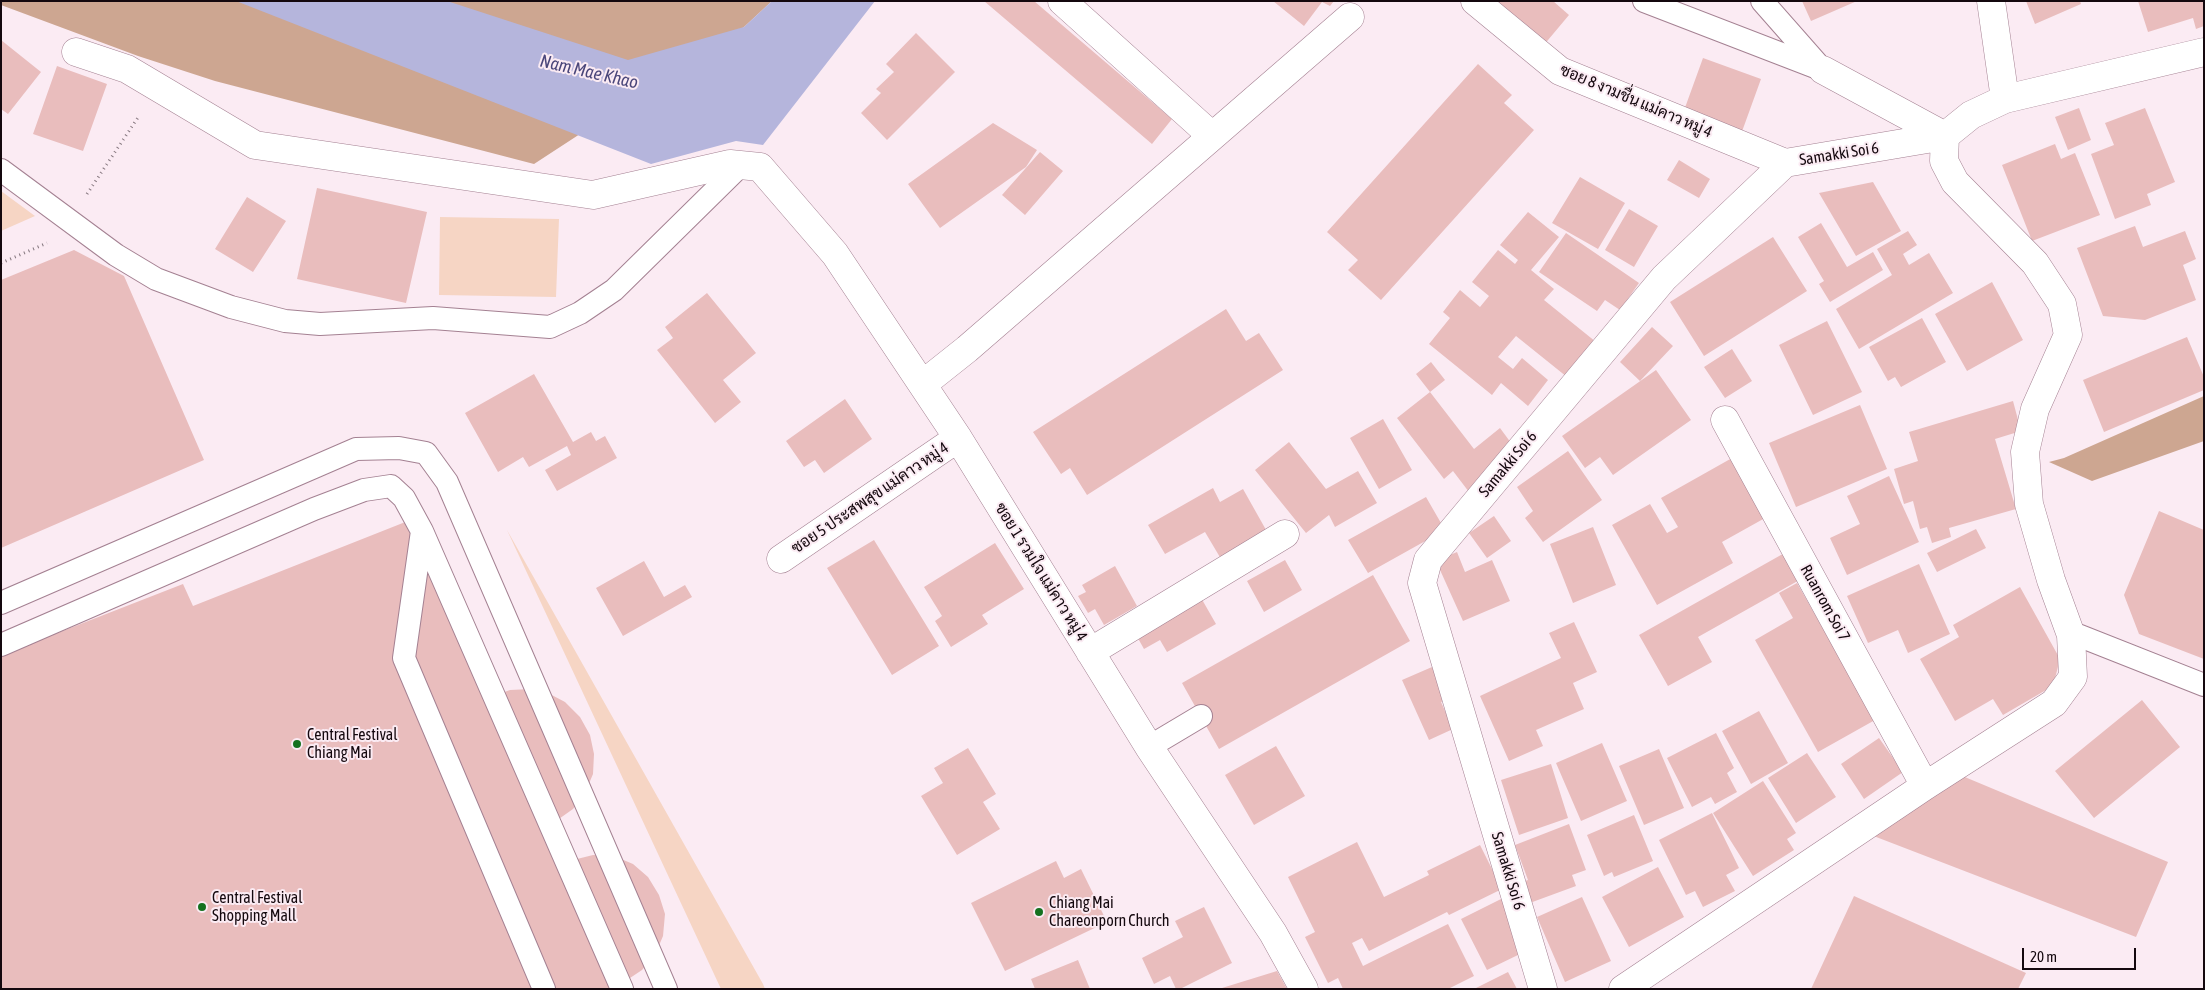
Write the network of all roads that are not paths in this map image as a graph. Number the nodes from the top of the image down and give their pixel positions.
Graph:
1 (1062, 1) edge
2 (1475, 1) edge
3 (1644, 1) edge
4 (1762, 1) edge
5 (1991, 1) edge
6 (1350, 17) dead end
7 (76, 52) dead end
8 (2204, 52) edge
9 (1823, 70) junction
10 (2005, 100) junction
11 (1212, 136) junction
12 (1946, 136) junction
13 (1785, 163) junction
14 (751, 166) junction
15 (1, 170) edge
16 (923, 384) junction
17 (1725, 420) dead end
18 (958, 438) junction
19 (422, 531) junction
20 (1285, 534) dead end
21 (780, 559) dead end
22 (1, 603) edge
23 (2071, 635) junction
24 (1, 645) edge
25 (1090, 652) junction
26 (2204, 685) edge
27 (1200, 716) dead end
28 (1149, 747) junction
29 (1925, 786) junction
30 (544, 989) edge
31 (622, 989) edge
32 (666, 989) edge
33 (1304, 989) edge
34 (1543, 989) edge
35 (1623, 989) edge

1 - 11 street
2 - 13 street, ซอย 8 งามชื่น แม่คาว หมู่ 4
3 - 9 lane
4 - 9 lane
5 - 10 street
6 - 11 street
7 - 14 street
8 - 10 street
9 - 12 street
10 - 12 street
11 - 16 street
12 - 13 street, Samakki Soi 6
12 - 23 street
13 - 34 street, Samakki Soi 6
14 - 15 lane
14 - 16 street, ซอย 1 รวมใจ แม่คาว หมู่ 4
16 - 18 street, ซอย 1 รวมใจ แม่คาว หมู่ 4
17 - 29 street, Ruanrom Soi 7
18 - 21 street, ซอย 5 ประสพสุข แม่คาว หมู่ 4
18 - 25 street, ซอย 1 รวมใจ แม่คาว หมู่ 4
19 - 24 lane
19 - 30 lane
19 - 31 lane
20 - 25 street
22 - 32 lane
23 - 26 lane
23 - 29 street
25 - 28 street, ซอย 1 รวมใจ แม่คาว หมู่ 4
27 - 28 lane
28 - 33 street, ซอย 1 รวมใจ แม่คาว หมู่ 4
29 - 35 street

